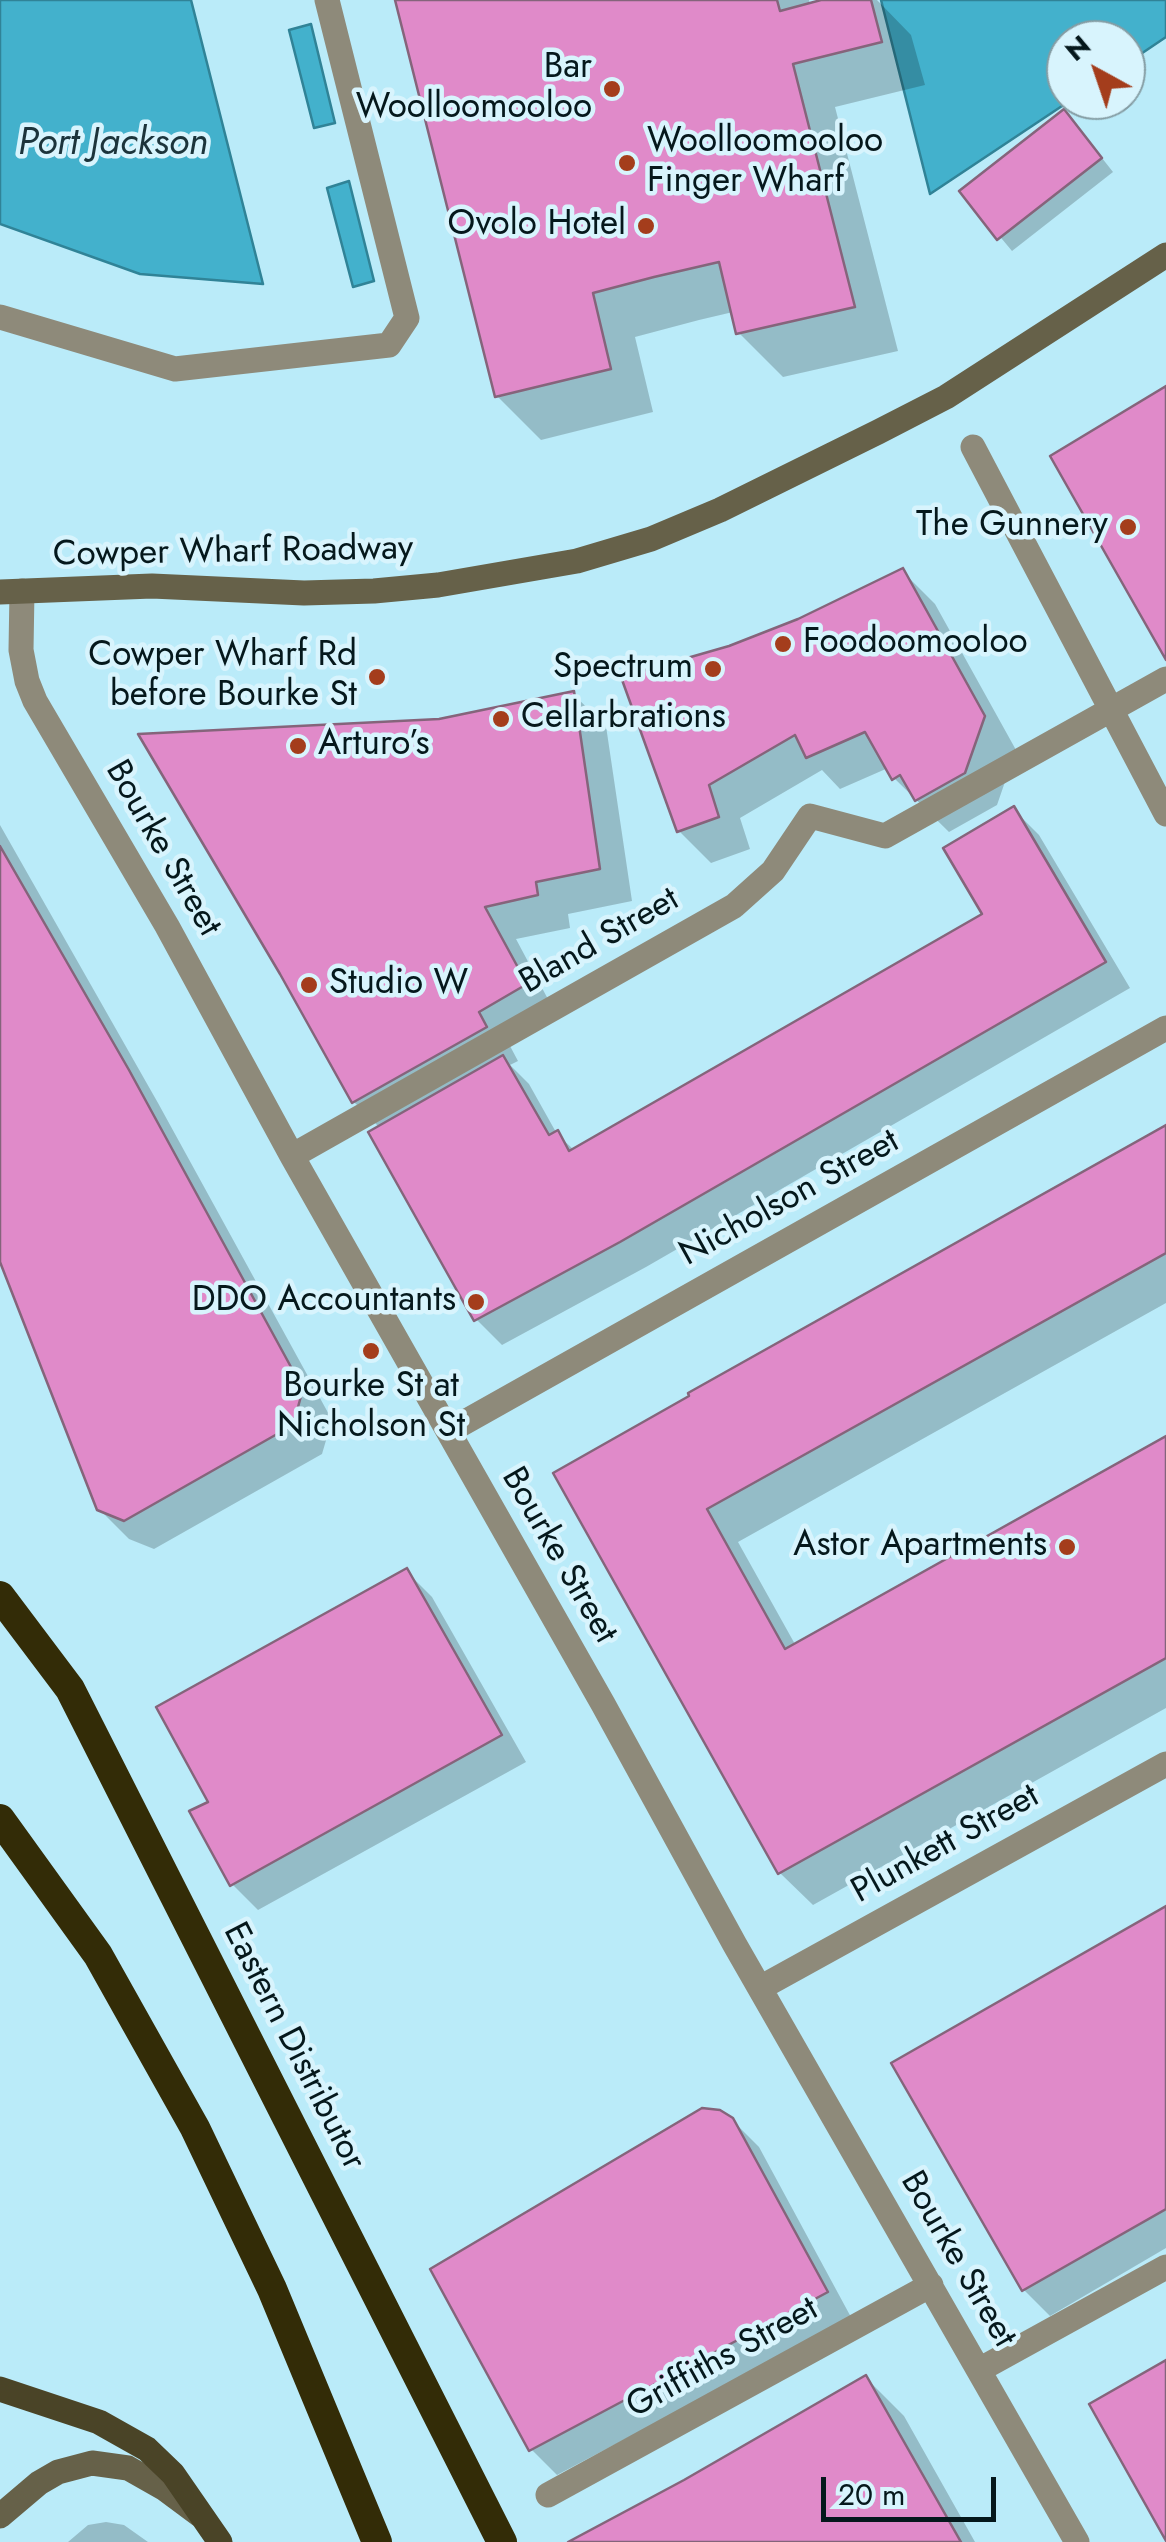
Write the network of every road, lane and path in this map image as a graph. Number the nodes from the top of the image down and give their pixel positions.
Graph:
1 (327, 0) edge
2 (1166, 254) edge
3 (0, 318) edge
4 (973, 447) dead end
5 (11, 592) edge
6 (1166, 680) edge
7 (1112, 711) junction
8 (1166, 814) edge
9 (1166, 1028) edge
10 (292, 1156) junction
11 (449, 1431) junction
12 (0, 1596) edge
13 (1166, 1764) edge
14 (0, 1819) edge
15 (760, 1988) junction
16 (1166, 2267) edge
17 (931, 2285) junction
18 (980, 2370) junction
19 (0, 2389) edge
20 (548, 2494) dead end
21 (0, 2516) edge
22 (204, 2518) junction
23 (220, 2542) edge
24 (377, 2542) edge
25 (502, 2542) edge
26 (1077, 2542) edge

1 - 3 street
2 - 5 main road, Cowper Wharf Roadway
4 - 7 street
5 - 10 street, Bourke Street
6 - 7 street
7 - 8 street
7 - 10 street, Bland Street
9 - 11 street, Nicholson Street
10 - 11 street, Bourke Street
11 - 15 street, Bourke Street
12 - 25 highway, Eastern Distributor
13 - 15 street, Plunkett Street
14 - 24 highway
15 - 17 street, Bourke Street
16 - 18 street
17 - 18 street, Bourke Street
17 - 20 street, Griffiths Street
18 - 26 street, Bourke Street
19 - 22 main road
21 - 22 main road
22 - 23 main road

